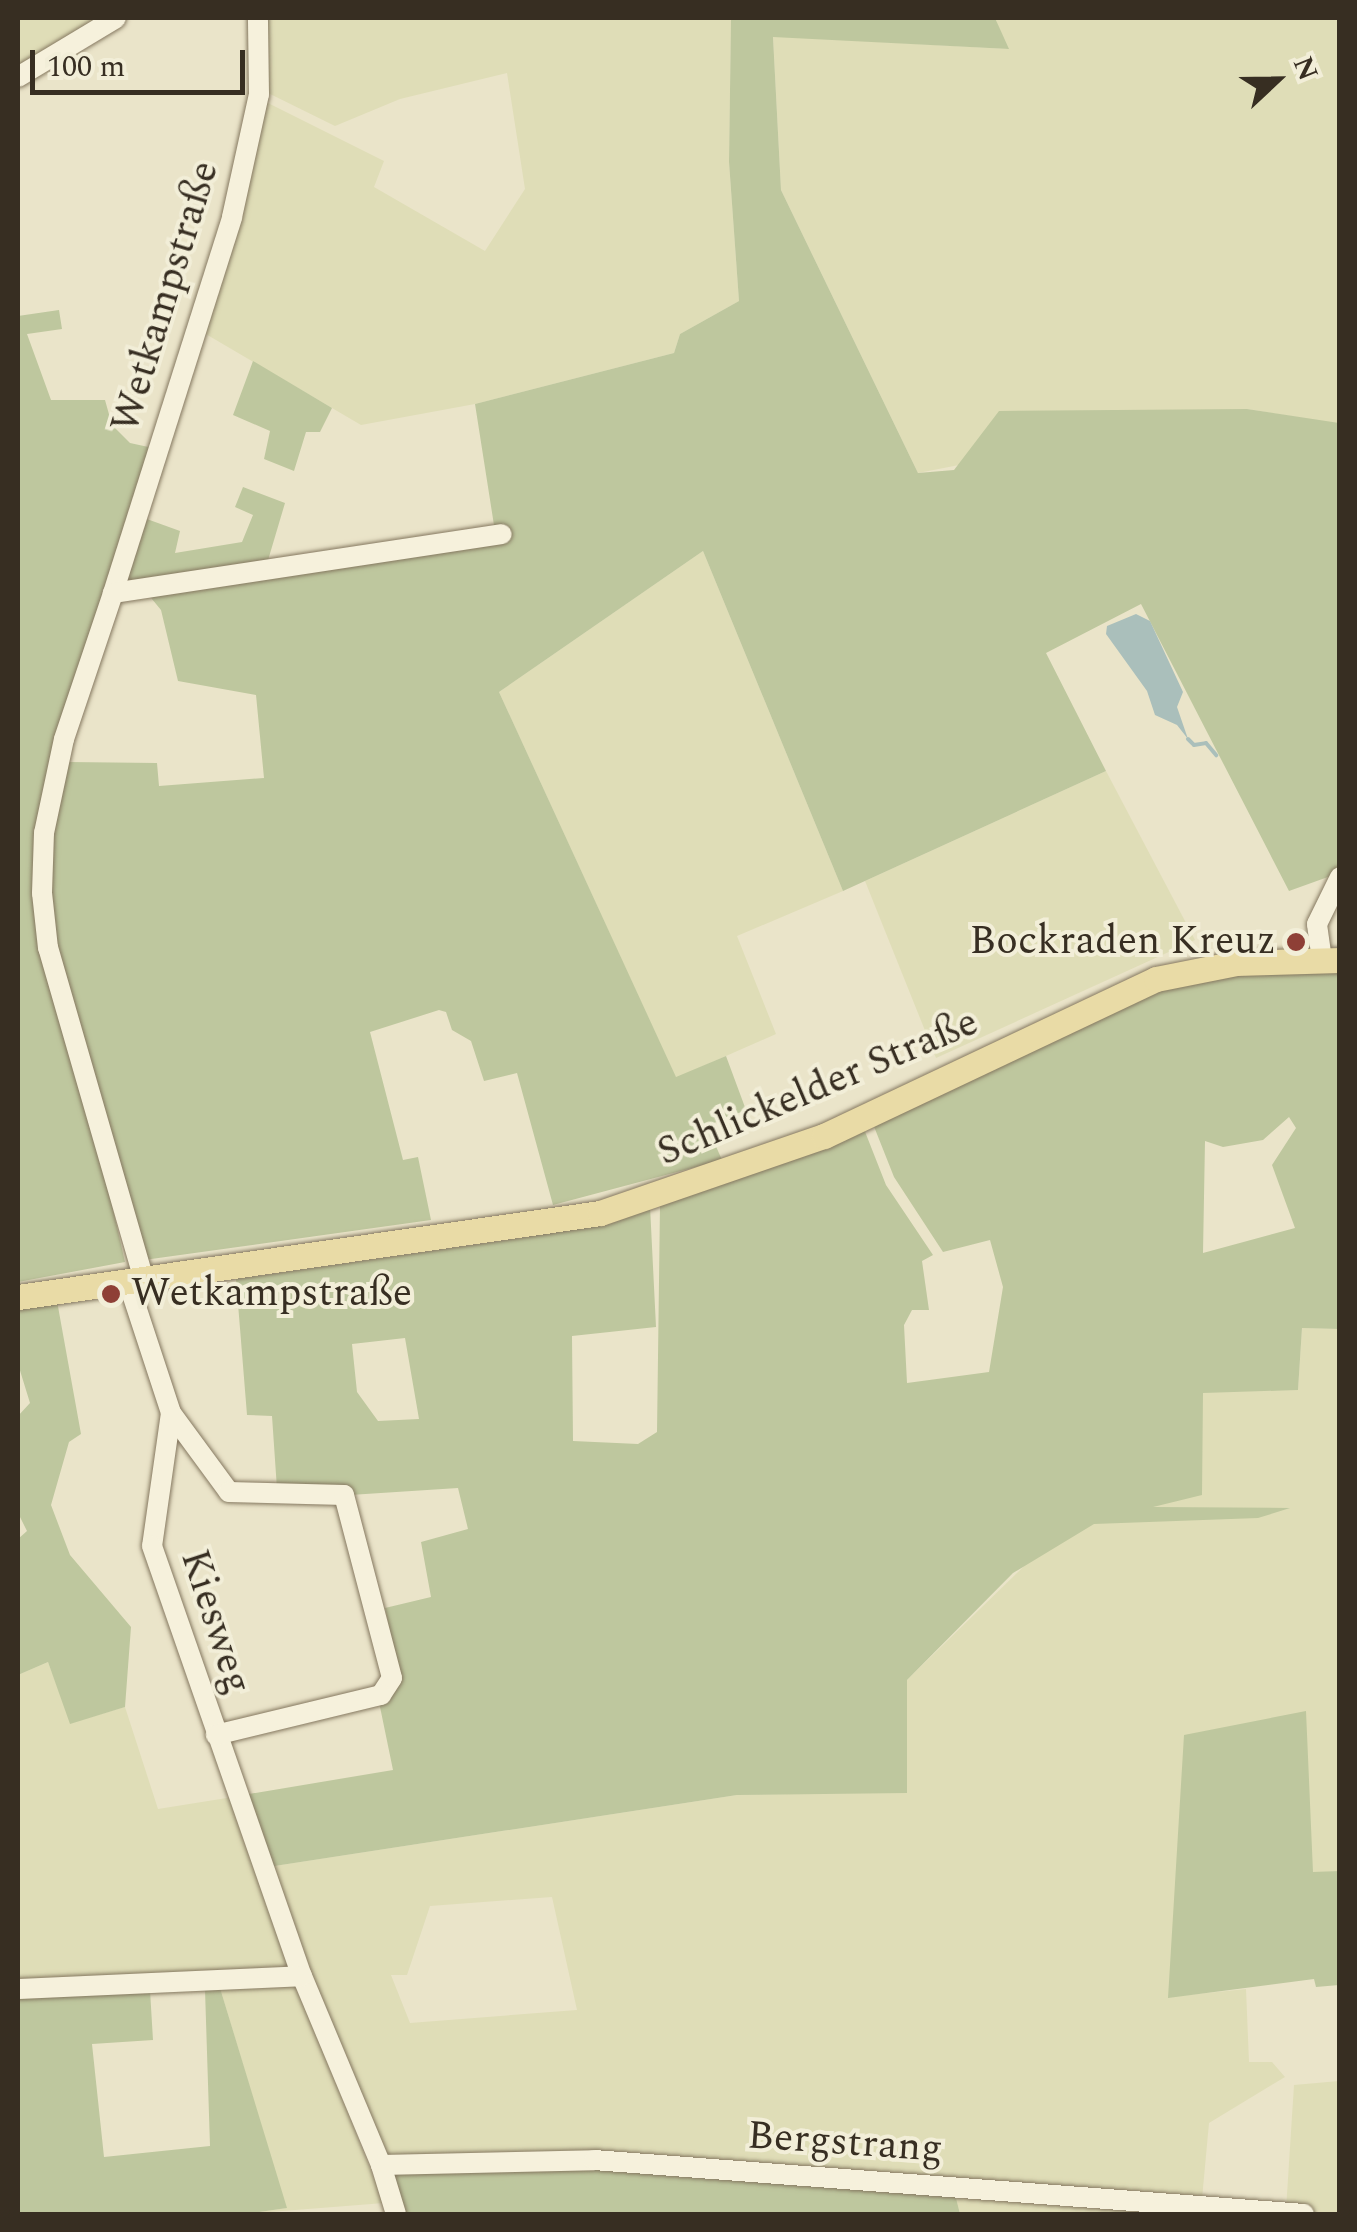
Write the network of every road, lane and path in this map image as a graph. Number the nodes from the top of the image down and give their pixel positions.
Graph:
1 (116, 18) edge
2 (258, 18) edge
3 (18, 77) edge
4 (502, 534) dead end
5 (113, 593) junction
6 (1340, 878) edge
7 (1330, 960) edge
8 (136, 1281) junction
9 (18, 1297) edge
10 (171, 1413) junction
11 (216, 1734) junction
12 (302, 1976) junction
13 (18, 1989) edge
14 (380, 2165) junction
15 (396, 2214) edge
16 (1304, 2214) edge

1 - 3 street
2 - 5 street, Wetkampstraße
4 - 5 street
5 - 8 street, Wetkampstraße
6 - 7 street
7 - 8 main road, Schlickelder Straße
8 - 9 main road, Schlickelder Straße
8 - 10 street, Kiesweg
10 - 11 street, Kiesweg
10 - 11 street, Kiesweg
11 - 12 street, Kiesweg
12 - 13 street
12 - 14 street
14 - 15 street
14 - 16 street, Bergstrang

